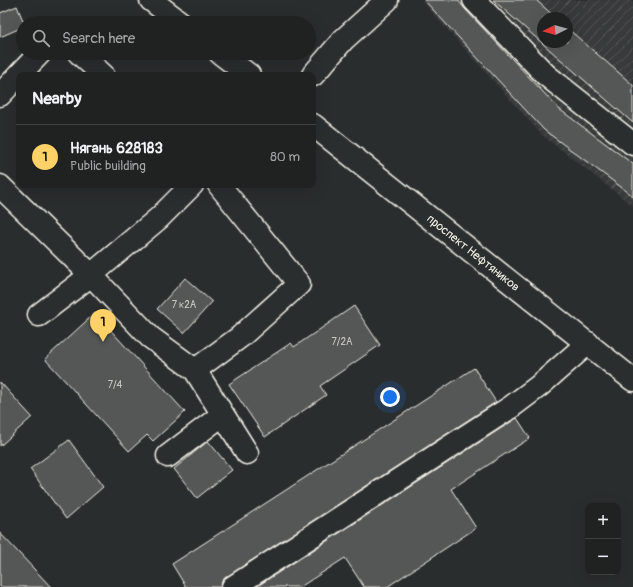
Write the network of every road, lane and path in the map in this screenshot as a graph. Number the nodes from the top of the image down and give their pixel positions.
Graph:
1 (151, 0) edge
2 (387, 0) edge
3 (474, 0) edge
4 (172, 16) edge
5 (33, 60) edge
6 (87, 60) edge
7 (229, 60) edge
8 (22, 72) edge
9 (100, 72) edge
10 (245, 72) edge
11 (316, 72) edge
12 (16, 78) edge
13 (0, 95) edge
14 (316, 127) edge
15 (633, 144) edge
16 (0, 186) edge
17 (189, 188) edge
18 (221, 188) edge
19 (91, 275) junction
20 (39, 315) dead end
21 (588, 343) junction
22 (195, 370) junction
23 (633, 380) edge
24 (222, 415) junction
25 (247, 453) dead end
26 (168, 456) dead end
27 (233, 587) edge

1 - 4 main road
2 - 11 main road
3 - 15 main road
5 - 8 main road
6 - 9 main road
7 - 10 main road
12 - 13 main road
14 - 21 main road, проспект Нефтяников
16 - 19 main road
17 - 19 main road
18 - 22 main road
19 - 20 main road
19 - 22 main road
21 - 23 main road, проспект Нефтяников
21 - 27 main road
22 - 24 main road
24 - 25 main road
24 - 26 main road

